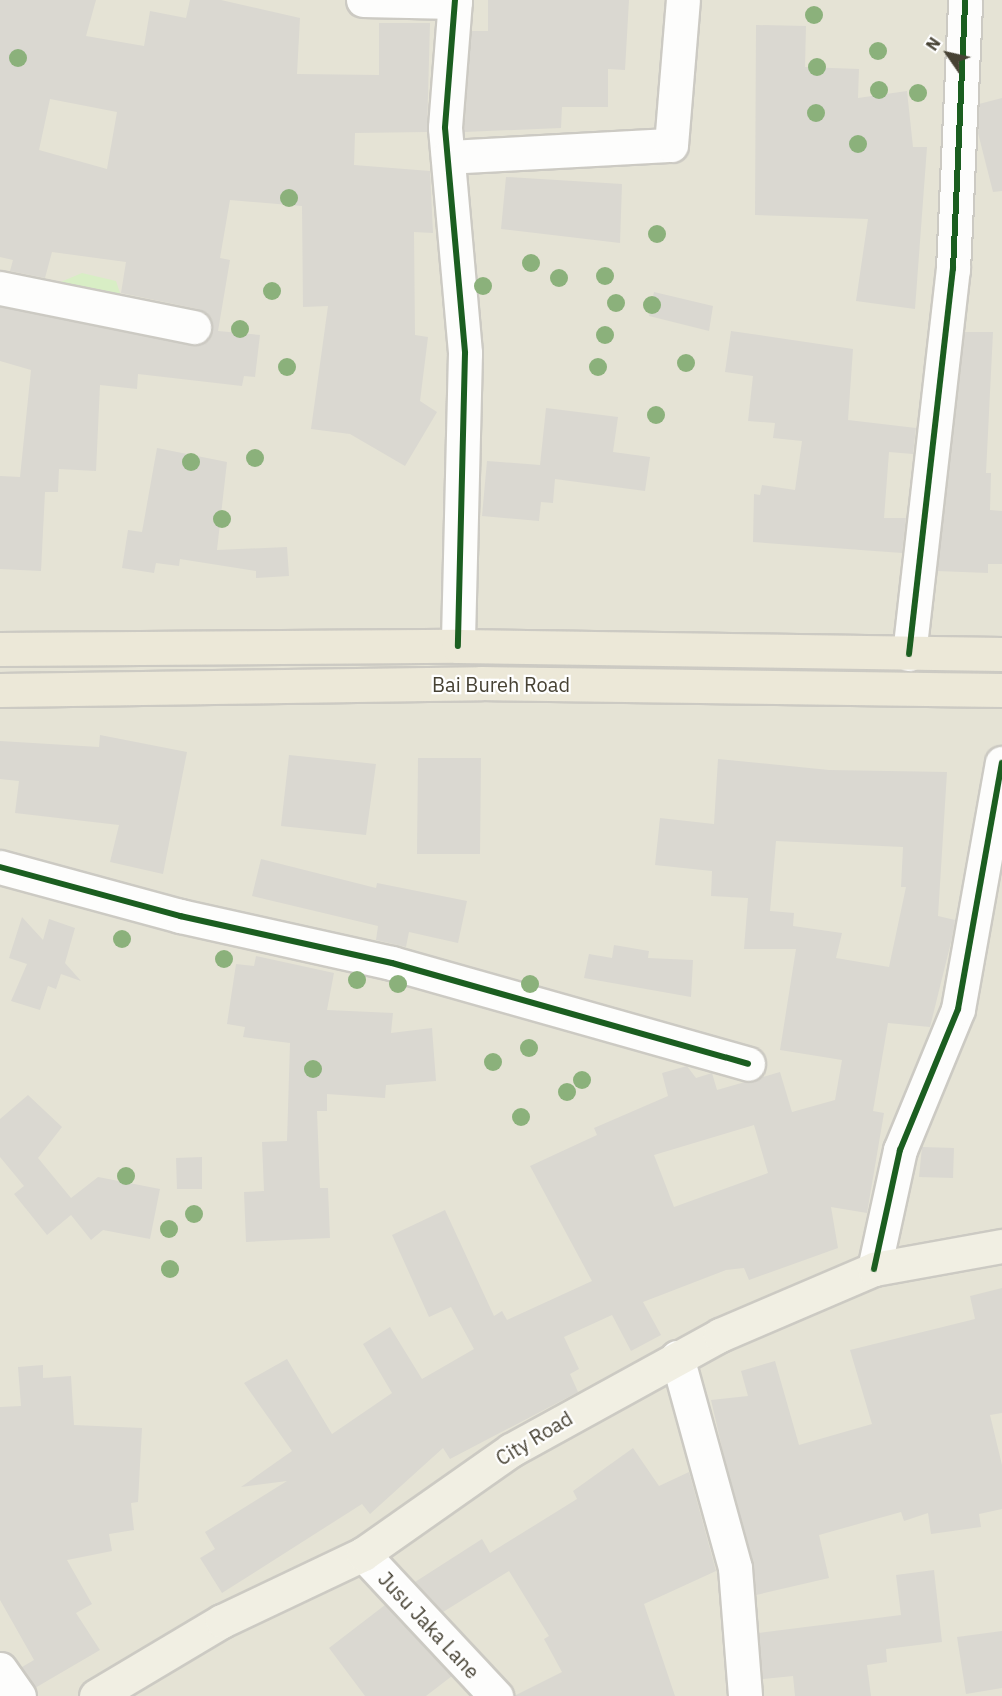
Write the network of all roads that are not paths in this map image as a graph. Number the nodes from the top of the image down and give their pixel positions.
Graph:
1 (363, 0) edge
2 (683, 0) edge
3 (965, 0) edge
4 (455, 1) edge
5 (448, 158) junction
6 (0, 288) edge
7 (194, 327) dead end
8 (458, 646) junction
9 (0, 649) edge
10 (909, 654) junction
11 (1002, 654) edge
12 (0, 690) edge
13 (1002, 690) edge
14 (1002, 763) edge
15 (0, 867) edge
16 (748, 1064) dead end
17 (1002, 1246) edge
18 (874, 1269) junction
19 (677, 1357) junction
20 (363, 1554) junction
21 (0, 1669) edge
22 (19, 1696) edge
23 (96, 1696) edge
24 (496, 1696) edge
25 (745, 1696) edge

1 - 4 street
2 - 5 street
3 - 10 street
4 - 5 street
5 - 8 street
6 - 7 street
8 - 9 highway, Bai Bureh Road
8 - 10 highway, Bai Bureh Road
10 - 11 highway, Bai Bureh Road
12 - 13 highway, Bai Bureh Road
14 - 18 street
15 - 16 street
17 - 18 main road, City Road
18 - 19 main road, City Road
19 - 20 main road, City Road
19 - 25 street
20 - 23 main road, City Road
20 - 24 street, Jusu Jaka Lane
21 - 22 street

